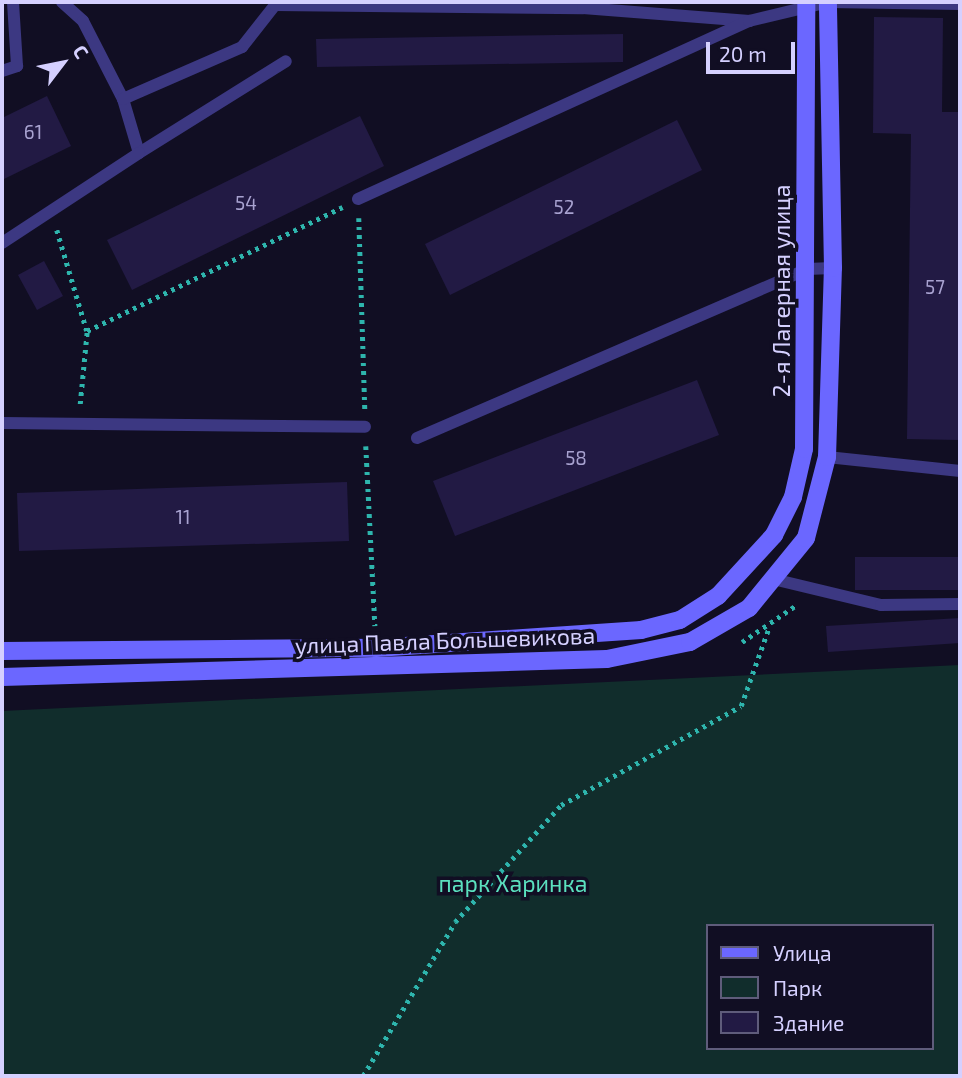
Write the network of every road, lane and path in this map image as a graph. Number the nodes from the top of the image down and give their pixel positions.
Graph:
1 (13, 2) edge
2 (62, 2) edge
3 (828, 2) edge
4 (275, 4) edge
5 (806, 4) edge
6 (960, 4) edge
7 (710, 8) edge
8 (8, 18) edge
9 (749, 21) junction
10 (286, 61) dead end
11 (2, 71) edge
12 (123, 99) junction
13 (139, 153) junction
14 (358, 199) junction
15 (52, 216) junction
16 (2, 243) edge
17 (833, 268) junction
18 (807, 270) junction
19 (87, 331) junction
20 (2, 424) edge
21 (78, 425) junction
22 (365, 427) junction
23 (417, 438) dead end
24 (827, 457) junction
25 (960, 471) edge
26 (751, 567) joint
27 (777, 580) junction
28 (960, 604) edge
29 (769, 629) dead end
30 (376, 648) junction
31 (2, 651) edge
32 (2, 677) edge
33 (363, 1076) edge

1 - 8 lane
2 - 12 lane
3 - 5 lane
3 - 6 lane
3 - 17 main road
4 - 7 lane
4 - 12 lane
5 - 9 lane
5 - 18 main road, 2-я Лагерная улица
7 - 9 lane
8 - 11 lane
9 - 14 lane
10 - 13 lane
12 - 13 lane
13 - 15 lane
14 - 19 path
14 - 22 path
15 - 16 lane
15 - 19 path
17 - 18 lane
17 - 24 main road
18 - 23 lane
18 - 26 main road, 2-я Лагерная улица
19 - 21 path
20 - 21 lane
21 - 22 lane
22 - 30 path
24 - 25 lane
24 - 27 main road, улица Павла Большевикова
26 - 30 main road, улица Павла Большевикова
27 - 28 lane
27 - 32 main road, улица Павла Большевикова
29 - 33 path
30 - 31 main road, улица Павла Большевикова

